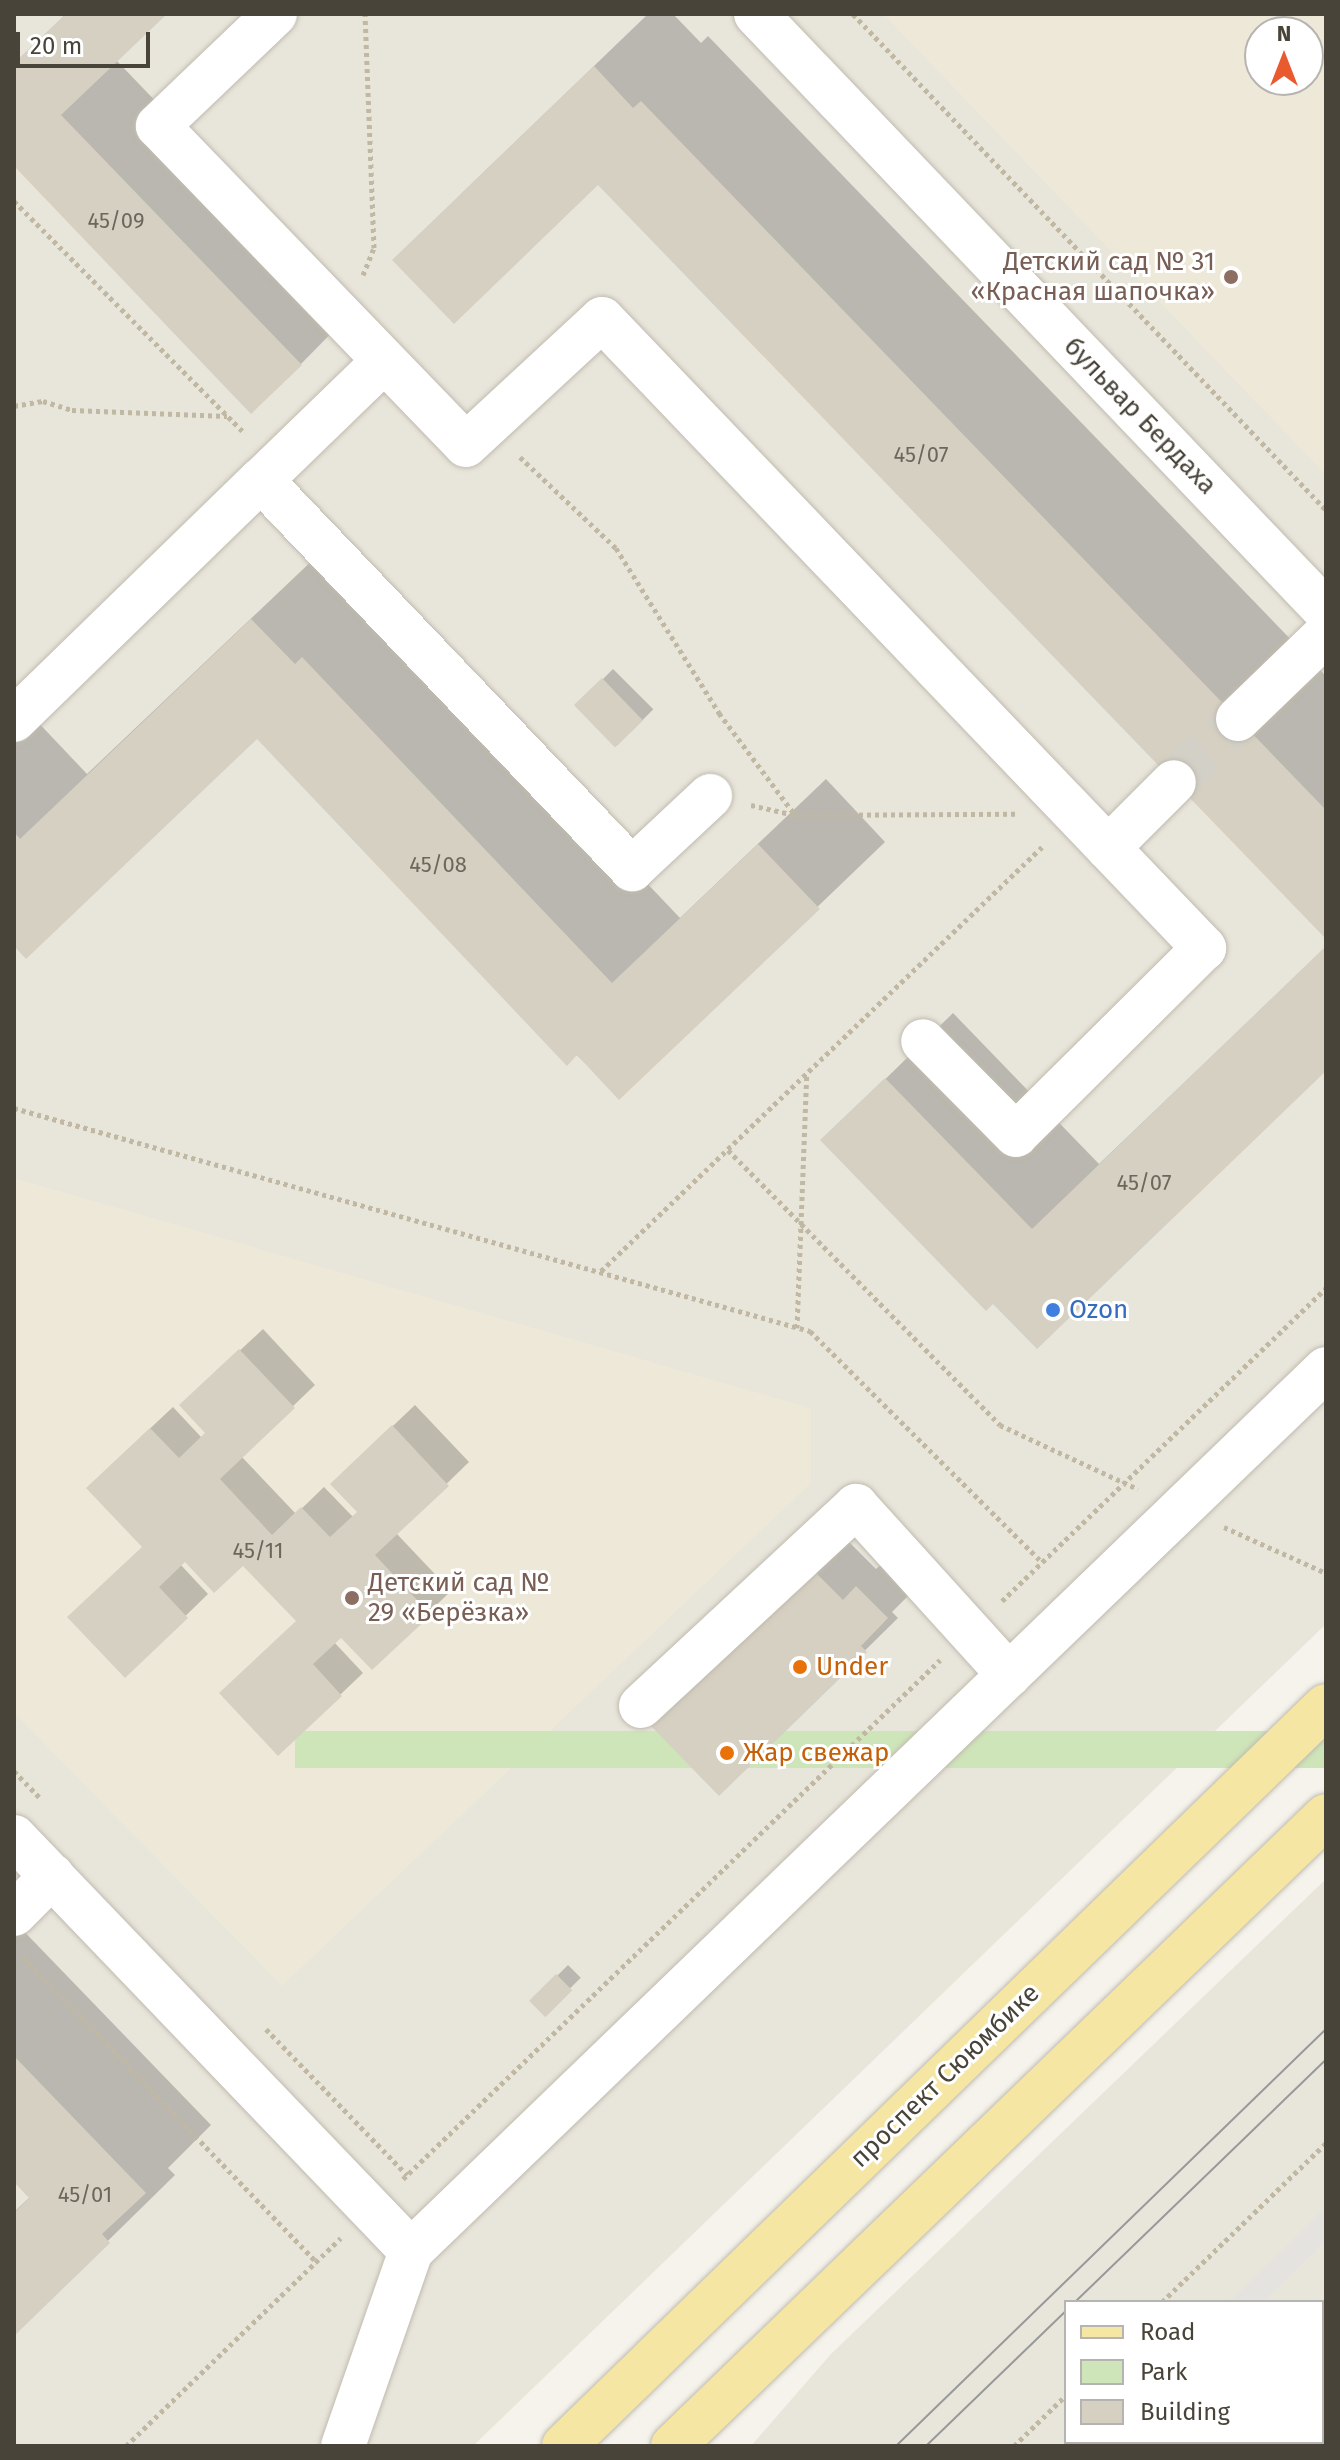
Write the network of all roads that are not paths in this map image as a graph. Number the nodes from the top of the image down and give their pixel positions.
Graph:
1 (275, 14) edge
2 (756, 14) edge
3 (384, 361) junction
4 (269, 473) junction
5 (1326, 611) edge
6 (1326, 634) edge
7 (1238, 719) tunnel mouth
8 (14, 720) edge
9 (1174, 782) tunnel mouth
10 (710, 796) road end
11 (1108, 848) junction
12 (923, 1041) dead end
13 (1326, 1369) edge
14 (1009, 1675) junction
15 (641, 1706) dead end
16 (1326, 1706) edge
17 (1326, 1816) edge
18 (14, 1837) edge
19 (52, 1876) junction
20 (14, 1914) edge
21 (411, 2251) junction
22 (343, 2446) edge
23 (564, 2446) edge
24 (673, 2446) edge

1 - 3 street
2 - 5 street, бульвар Бердаха
3 - 4 street
3 - 11 street
4 - 8 street
4 - 10 street
6 - 7 street
9 - 11 street
11 - 12 street
13 - 14 street
14 - 15 street
14 - 21 street
16 - 23 main road, проспект Сююмбике
17 - 24 main road
18 - 19 street
19 - 20 street
19 - 21 street
21 - 22 street

